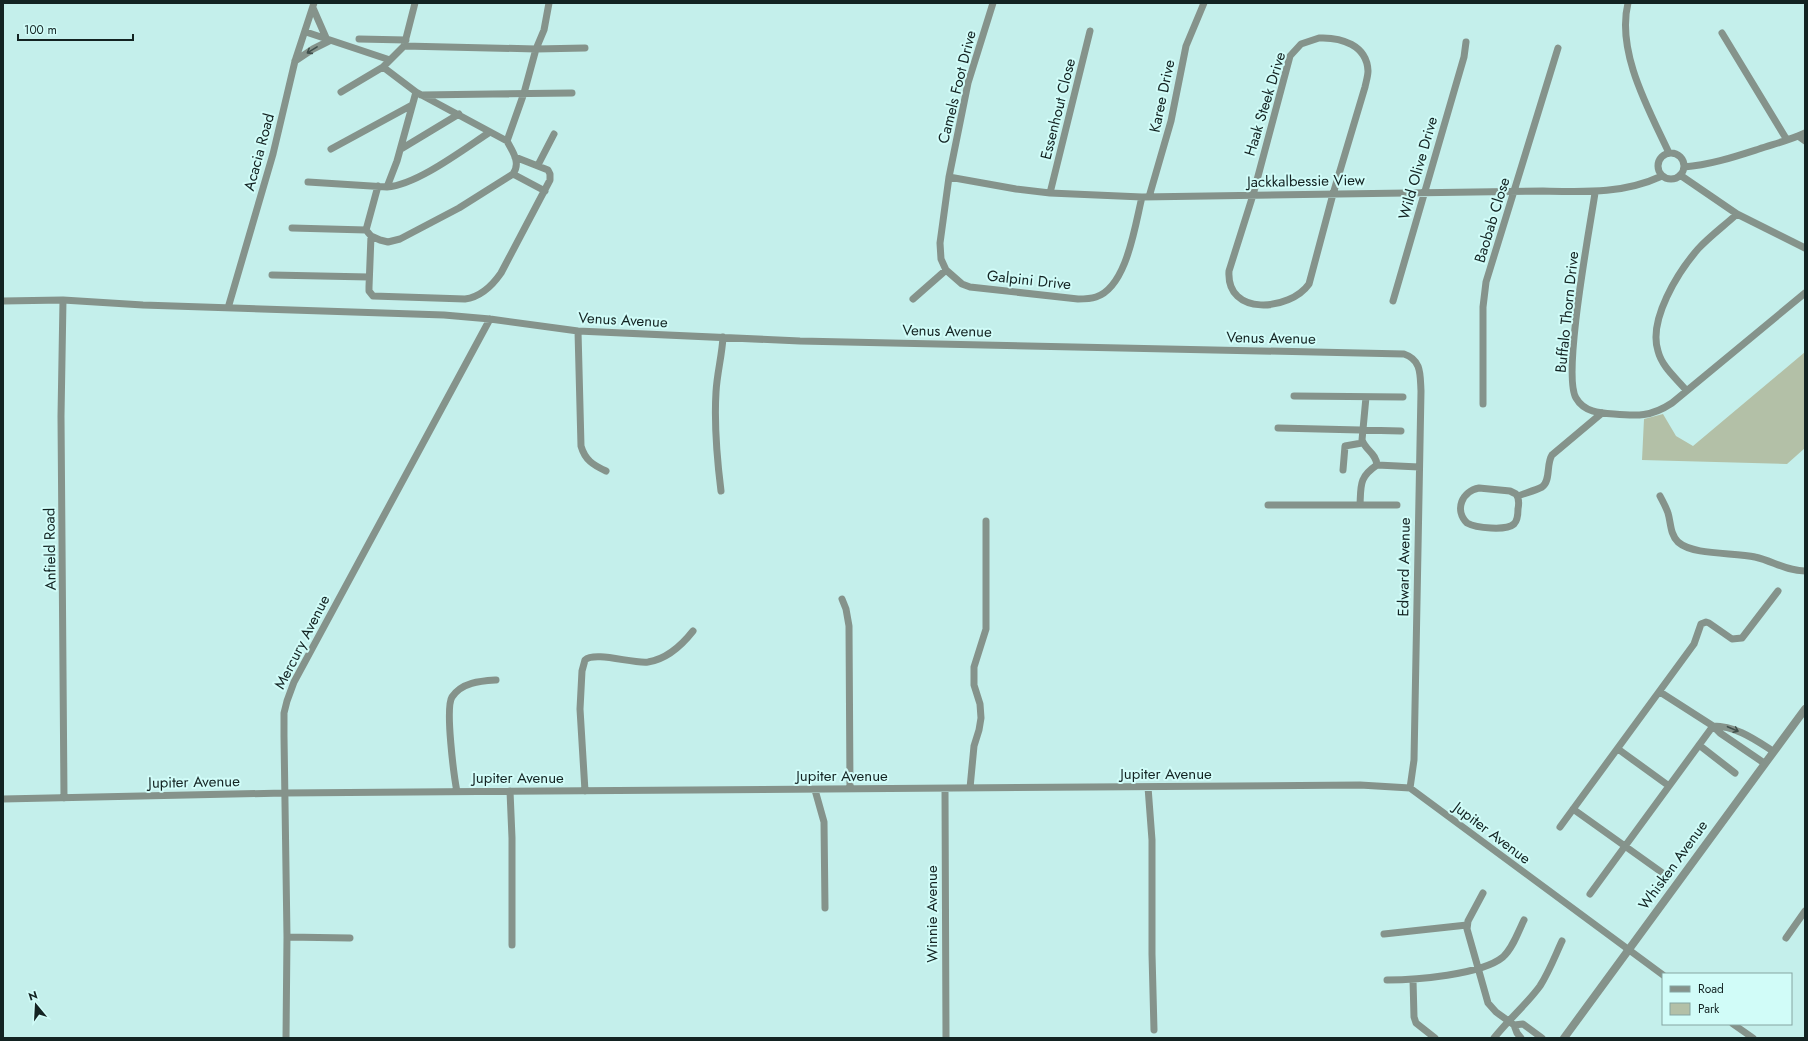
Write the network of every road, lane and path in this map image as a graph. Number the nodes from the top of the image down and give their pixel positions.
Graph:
1 (415, 3) edge
2 (549, 3) edge
3 (993, 3) edge
4 (1204, 3) edge
5 (1628, 3) edge
6 (314, 5) edge
7 (1090, 31) dead end
8 (306, 32) junction
9 (1722, 33) dead end
10 (359, 39) dead end
11 (328, 40) junction
12 (1466, 42) dead end
13 (405, 43) junction
14 (585, 48) dead end
15 (1558, 48) dead end
16 (536, 49) junction
17 (390, 60) junction
18 (295, 61) junction
19 (383, 67) junction
20 (341, 92) dead end
21 (419, 93) junction
22 (524, 93) junction
23 (572, 93) dead end
24 (412, 105) junction
25 (459, 114) junction
26 (490, 132) junction
27 (1805, 133) edge
28 (554, 134) dead end
29 (1798, 136) junction
30 (1787, 140) junction
31 (1805, 141) edge
32 (507, 142) junction
33 (331, 149) dead end
34 (401, 149) junction
35 (1669, 153) junction
36 (515, 157) junction
37 (538, 165) junction
38 (1684, 167) junction
39 (513, 174) junction
40 (1680, 175) junction
41 (1662, 176) junction
42 (949, 177) junction
43 (308, 182) dead end
44 (378, 186) junction
45 (387, 187) junction
46 (545, 191) junction
47 (1514, 192) junction
48 (1424, 193) junction
49 (1595, 193) junction
50 (1050, 194) junction
51 (1333, 194) junction
52 (1253, 195) junction
53 (1146, 197) junction
54 (1737, 214) junction
55 (292, 228) dead end
56 (369, 233) junction
57 (1805, 248) edge
58 (946, 270) junction
59 (272, 275) dead end
60 (369, 277) junction
61 (1805, 293) edge
62 (913, 299) dead end
63 (63, 300) junction
64 (3, 301) edge
65 (1393, 301) dead end
66 (228, 308) junction
67 (490, 319) junction
68 (578, 332) junction
69 (722, 337) junction
70 (1404, 354) joint
71 (1686, 390) junction
72 (1294, 396) dead end
73 (1366, 397) junction
74 (1403, 397) dead end
75 (1483, 404) dead end
76 (1602, 413) junction
77 (1278, 428) dead end
78 (1363, 431) junction
79 (1401, 431) dead end
80 (1362, 443) junction
81 (1377, 465) junction
82 (1419, 467) junction
83 (1343, 470) dead end
84 (606, 471) dead end
85 (722, 491) dead end
86 (1518, 496) junction
87 (1660, 496) dead end
88 (1268, 505) dead end
89 (1360, 505) junction
90 (1397, 505) dead end
91 (986, 521) dead end
92 (1805, 571) edge
93 (1778, 591) dead end
94 (842, 599) dead end
95 (693, 631) dead end
96 (496, 680) dead end
97 (1660, 692) junction
98 (1805, 709) edge
99 (1713, 726) junction
100 (1699, 745) junction
101 (1618, 749) junction
102 (1773, 751) junction
103 (1764, 763) junction
104 (1735, 773) dead end
105 (1669, 786) junction
106 (1148, 787) junction
107 (970, 788) junction
108 (1410, 788) junction
109 (850, 789) junction
110 (945, 789) junction
111 (815, 790) junction
112 (510, 791) junction
113 (585, 791) junction
114 (457, 792) junction
115 (284, 793) junction
116 (64, 798) junction
117 (3, 799) edge
118 (1573, 809) junction
119 (1560, 827) dead end
120 (1626, 847) junction
121 (1664, 874) dead end
122 (1483, 893) dead end
123 (1590, 894) dead end
124 (825, 908) dead end
125 (1805, 911) edge
126 (1524, 920) dead end
127 (1467, 925) junction
128 (1384, 934) dead end
129 (287, 937) junction
130 (350, 938) dead end
131 (1786, 938) dead end
132 (1562, 941) dead end
133 (512, 945) dead end
134 (1628, 950) junction
135 (1478, 969) junction
136 (1662, 974) edge
137 (1387, 980) dead end
138 (1413, 980) junction
139 (1511, 1022) junction
140 (1734, 1025) edge
141 (1154, 1030) dead end
142 (1540, 1037) edge
143 (286, 1038) edge
144 (946, 1038) edge
145 (1435, 1038) edge
146 (1494, 1038) edge
147 (1521, 1038) edge
148 (1564, 1038) edge
149 (1753, 1038) edge

1 - 13 street
2 - 16 street
3 - 42 street, Camels Foot Drive
4 - 53 street, Karee Drive
5 - 35 street
6 - 8 street, Acacia Road
6 - 11 street
7 - 50 street, Essenhout Close
8 - 11 street
8 - 18 street, Acacia Road
9 - 30 street
10 - 13 street
11 - 17 street
11 -> 18 street
12 - 48 street, Wild Olive Drive
13 - 16 street
13 - 17 street
14 - 16 street
15 - 47 street, Baobab Close
16 - 22 street
17 - 19 street
18 - 66 street, Acacia Road
19 - 20 street
19 - 21 street
21 - 22 street
21 - 24 street
21 - 25 street
22 - 23 street
22 - 32 street
24 - 33 street
24 - 34 street
25 - 26 street
25 - 34 street
26 - 32 street
26 - 45 street
27 - 29 street
28 - 37 street
29 - 30 street
29 - 31 street
30 - 38 street
32 - 36 street
34 - 45 street
35 - 38 street
35 - 41 street
36 - 37 street
36 - 39 street
37 - 46 street
38 - 40 street
39 - 46 street
39 - 56 street
40 - 41 street
40 - 54 street
41 - 49 street, Jackkalbessie View
42 - 50 street, Jackkalbessie View
42 - 58 street
43 - 44 street
44 - 45 street
44 - 56 street
46 - 60 street
47 - 48 street, Jackkalbessie View
47 - 49 street, Jackkalbessie View
47 - 75 street, Baobab Close
48 - 51 street, Jackkalbessie View
48 - 65 street, Wild Olive Drive
49 - 76 street, Buffalo Thorn Drive
50 - 53 street, Jackkalbessie View
51 - 52 street, Jackkalbessie View
51 - 52 street, Haak Steek Drive
51 - 52 street, Haak Steek Drive
52 - 53 street, Jackkalbessie View
53 - 58 street, Galpini Drive
54 - 57 street
54 - 71 street
55 - 56 street
56 - 60 street
58 - 62 street
59 - 60 street
61 - 71 street, Buffalo Thorn Drive
63 - 64 street, Venus Avenue
63 - 66 street, Venus Avenue
63 - 116 street, Anfield Road
66 - 67 street, Venus Avenue
67 - 68 street, Venus Avenue
67 - 115 street, Mercury Avenue
68 - 69 street, Venus Avenue
68 - 84 street
69 - 70 street, Venus Avenue
69 - 85 street
70 - 82 street, Edward Avenue
71 - 76 street, Buffalo Thorn Drive
72 - 73 street
73 - 74 street
73 - 78 street
76 - 86 street
77 - 78 street
78 - 79 street
78 - 80 street
80 - 81 street
80 - 83 street
81 - 82 street
81 - 89 street
82 - 108 street, Edward Avenue
86 - 86 street
87 - 92 street
88 - 89 street
89 - 90 street
91 - 107 street
93 - 97 street
94 - 109 street
95 - 113 street
96 - 114 street
97 - 99 street
97 - 101 street
98 - 102 street, Whisken Avenue
99 - 100 street
99 -> 102 street
99 - 103 street
100 - 104 street
100 - 105 street
101 - 105 street
101 - 118 street
102 - 103 street, Whisken Avenue
103 - 134 street, Whisken Avenue
105 - 120 street
106 - 107 street, Jupiter Avenue
106 - 108 street, Jupiter Avenue
106 - 141 street
107 - 110 street, Jupiter Avenue
108 - 134 street, Jupiter Avenue
109 - 110 street, Jupiter Avenue
109 - 111 street, Jupiter Avenue
110 - 144 street, Winnie Avenue
111 - 113 street, Jupiter Avenue
111 - 124 street
112 - 113 street, Jupiter Avenue
112 - 114 street, Jupiter Avenue
112 - 133 street
114 - 115 street, Jupiter Avenue
115 - 116 street, Jupiter Avenue
115 - 129 street, Mercury Avenue
116 - 117 street, Jupiter Avenue
118 - 119 street
118 - 120 street
120 - 121 street
120 - 123 street
122 - 127 street
125 - 131 street
126 - 135 street
127 - 128 street
127 - 135 street
129 - 130 street
129 - 143 street, Mercury Avenue
132 - 139 street
134 - 136 street, Jupiter Avenue
134 - 148 street, Whisken Avenue
135 - 138 street
135 - 139 street
137 - 138 street
138 - 145 street
139 - 142 street
139 - 146 street
139 - 147 street
140 - 149 street

